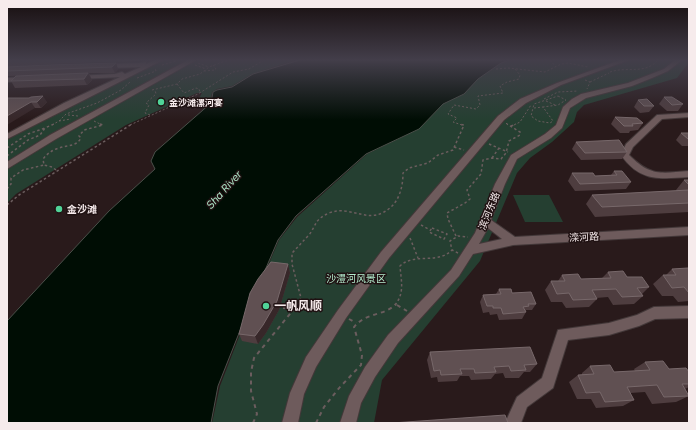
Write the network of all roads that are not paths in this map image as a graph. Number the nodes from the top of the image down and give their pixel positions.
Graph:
1 (107, 80) edge
2 (124, 80) edge
3 (156, 80) edge
4 (571, 80) edge
5 (644, 80) edge
6 (689, 115) edge
7 (7, 133) edge
8 (7, 137) edge
9 (7, 166) edge
10 (689, 174) edge
11 (485, 221) junction
12 (689, 231) edge
13 (514, 241) junction
14 (470, 249) junction
15 (689, 312) edge
16 (290, 423) edge
17 (348, 423) edge
18 (513, 423) edge

1 - 7 street
2 - 8 street
3 - 9 street
4 - 16 street
5 - 11 street, 滨河东路
6 - 10 street
11 - 13 street
11 - 14 street, 滨河东路
12 - 13 street, 滦河路
13 - 14 street, 滦河路
14 - 17 street, 滨河东路
15 - 18 street

